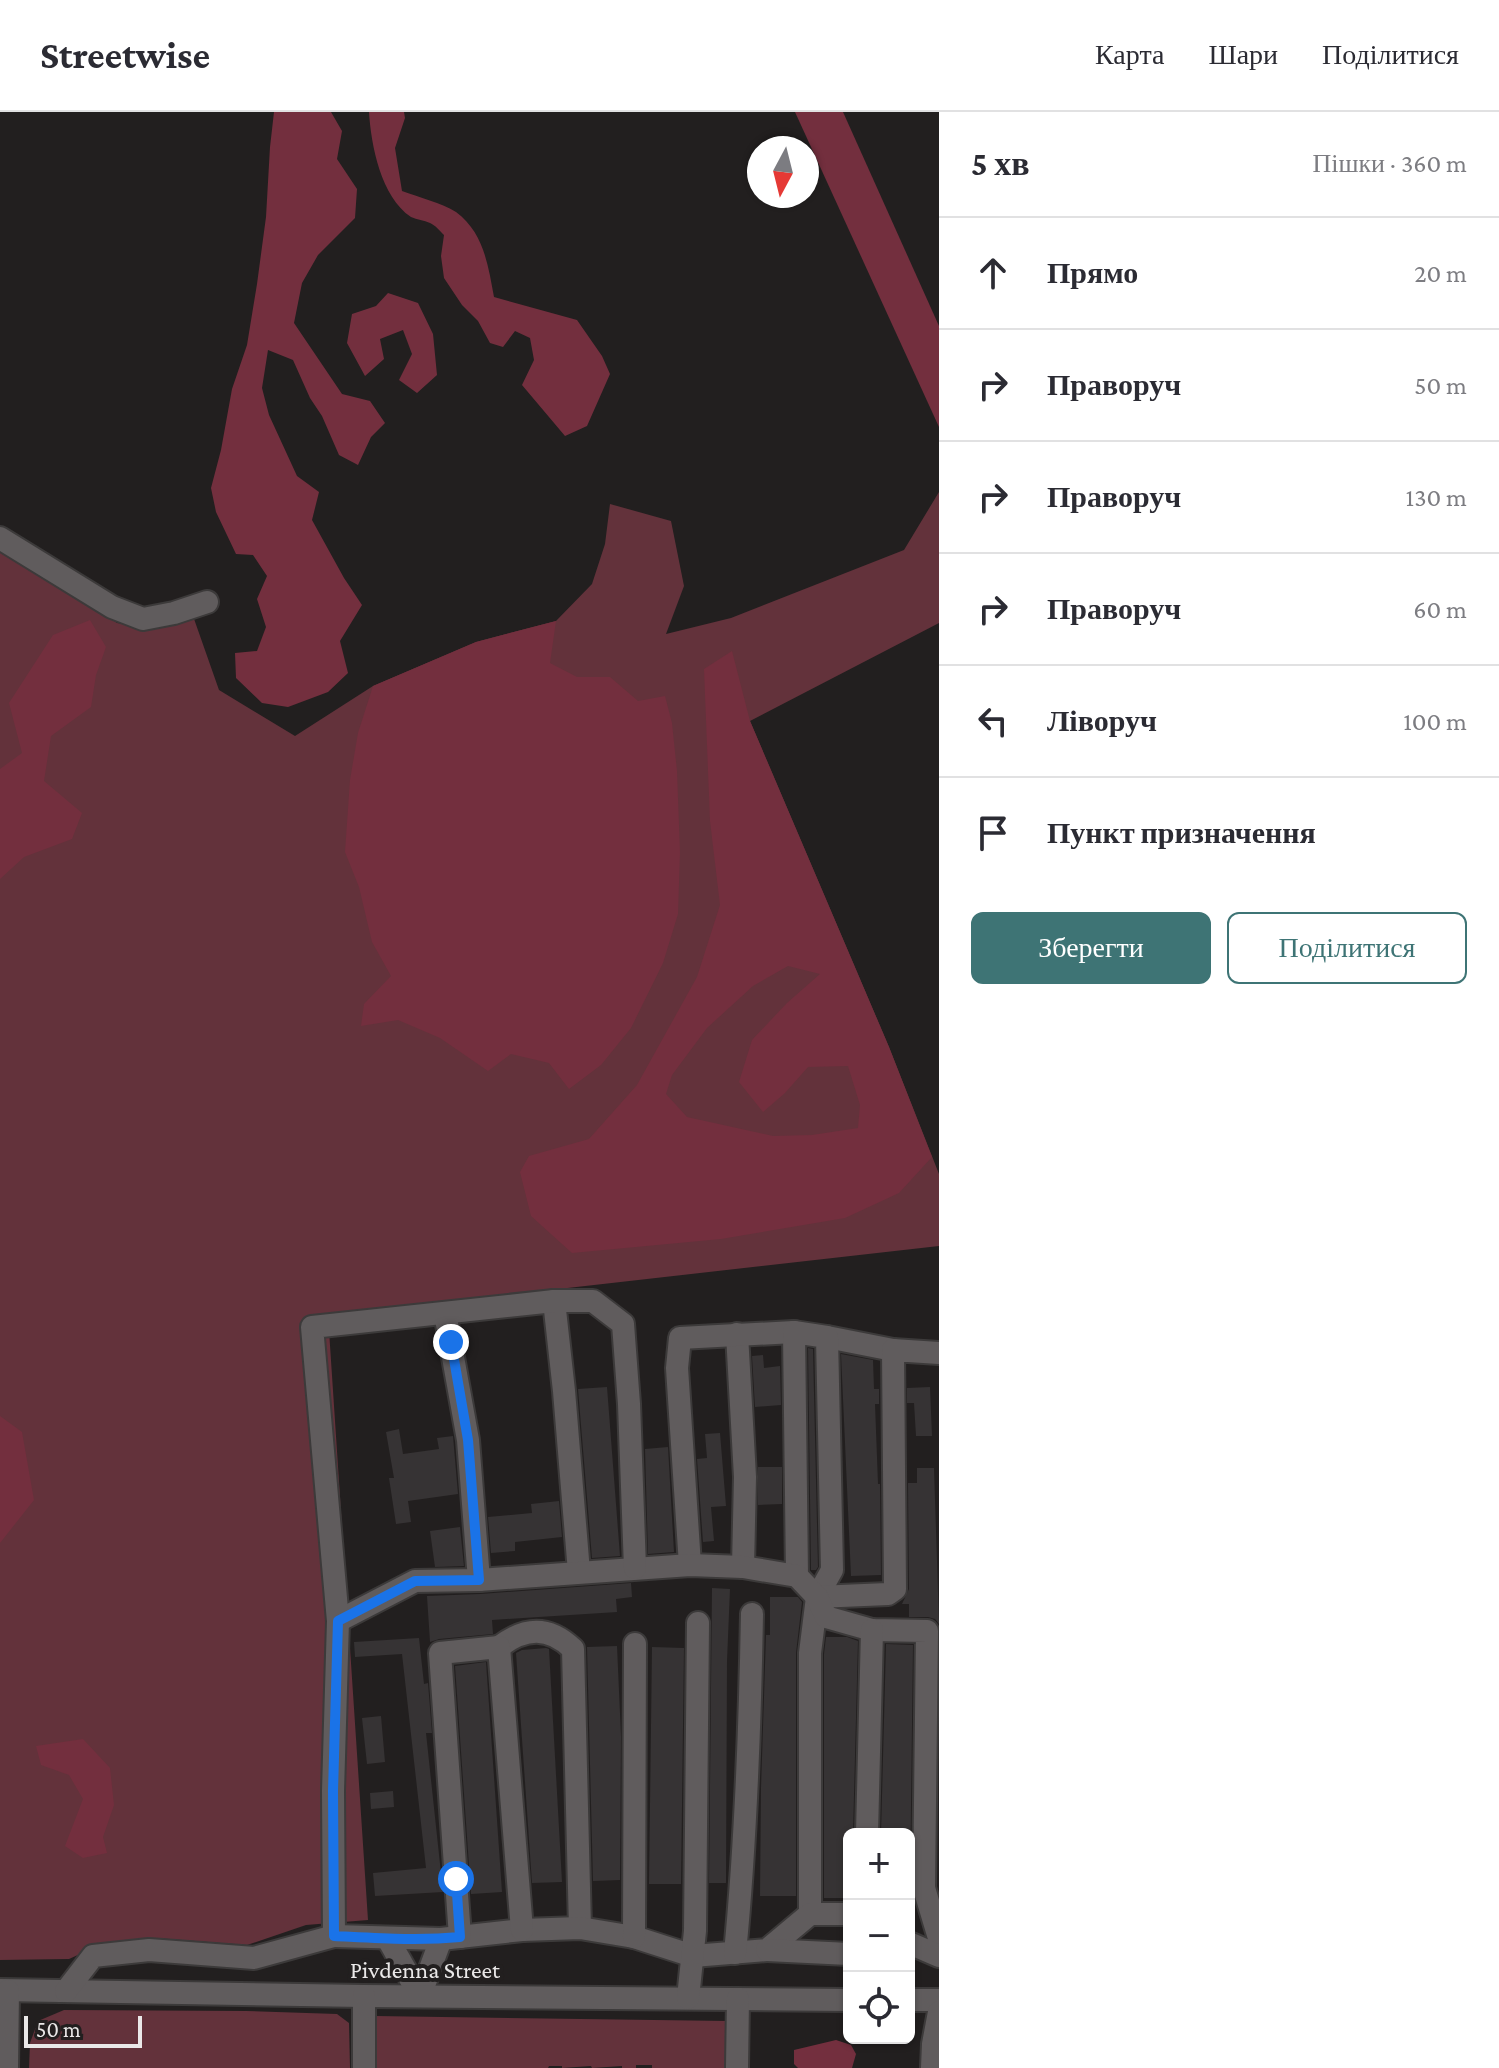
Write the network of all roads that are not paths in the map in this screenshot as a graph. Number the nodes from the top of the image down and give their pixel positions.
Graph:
1 (0, 538) edge
2 (207, 602) dead end
3 (554, 1301) junction
4 (445, 1313) junction
5 (794, 1332) junction
6 (737, 1334) junction
7 (827, 1337) junction
8 (893, 1350) junction
9 (939, 1353) edge
10 (690, 1565) junction
11 (743, 1567) junction
12 (635, 1568) junction
13 (579, 1572) junction
14 (797, 1576) junction
15 (479, 1580) junction
16 (817, 1597) junction
17 (752, 1614) dead end
18 (338, 1621) junction
19 (698, 1623) dead end
20 (872, 1630) junction
21 (635, 1644) dead end
22 (499, 1647) junction
23 (867, 1828) edge
24 (810, 1914) junction
25 (843, 1914) edge
26 (580, 1928) junction
27 (522, 1930) junction
28 (334, 1936) junction
29 (634, 1937) junction
30 (450, 1938) junction
31 (939, 1938) edge
32 (388, 1939) junction
33 (915, 1946) edge
34 (767, 1950) junction
35 (735, 1953) junction
36 (843, 1954) edge
37 (693, 1956) junction
38 (915, 1957) edge
39 (939, 1957) edge
40 (4, 1990) edge
41 (66, 1991) junction
42 (364, 1996) junction
43 (420, 1996) junction
44 (688, 1998) junction
45 (738, 1999) junction
46 (843, 2000) edge
47 (915, 2000) edge
48 (939, 2000) edge
49 (939, 2012) edge
50 (7, 2068) edge
51 (364, 2068) edge
52 (737, 2068) edge
53 (932, 2068) edge

1 - 2 street
3 - 4 street
3 - 12 street
3 - 13 street
4 - 15 street
4 - 18 street
5 - 6 street
5 - 7 street
5 - 14 street
6 - 10 street
6 - 11 street
7 - 8 street
7 - 16 street
8 - 9 street
8 - 16 street
10 - 11 street
10 - 12 street
11 - 14 street
12 - 13 street
13 - 15 street
14 - 16 street
15 - 18 street
16 - 20 street
16 - 24 street
17 - 35 street
18 - 28 street
19 - 37 street
20 - 23 street
20 - 31 street
21 - 29 street
22 - 26 street
22 - 27 street
22 - 30 street
24 - 25 street
24 - 34 street
26 - 27 street
26 - 29 street
27 - 30 street
28 - 32 street
28 - 41 street
29 - 37 street
30 - 32 street
30 - 43 street
32 - 43 street
33 - 39 street
34 - 35 street
34 - 36 street
35 - 37 street
37 - 44 street
38 - 39 street
40 - 41 street, Pivdenna Street
40 - 50 street
41 - 42 street, Pivdenna Street
42 - 43 street, Pivdenna Street
42 - 51 street
43 - 44 street, Pivdenna Street
44 - 45 street, Pivdenna Street
45 - 46 street, Pivdenna Street
45 - 52 street
47 - 48 street
49 - 53 street

